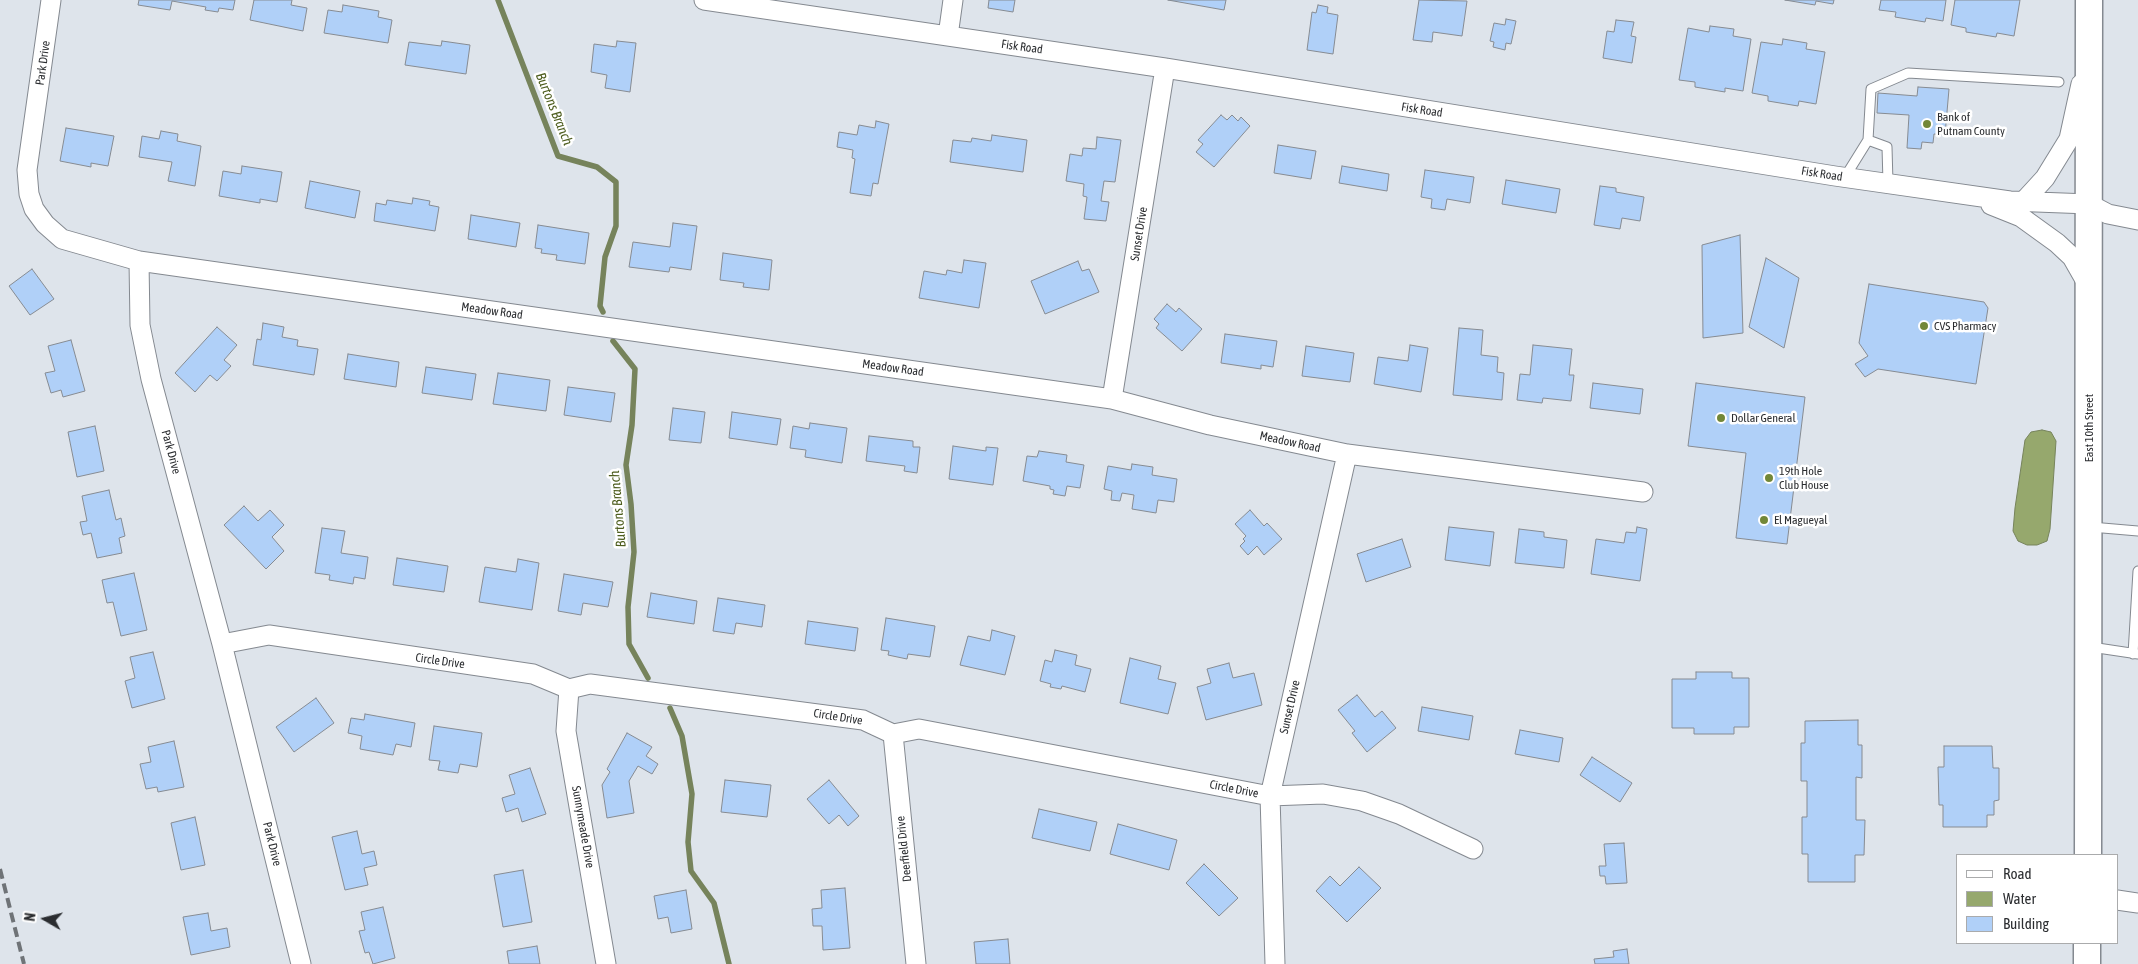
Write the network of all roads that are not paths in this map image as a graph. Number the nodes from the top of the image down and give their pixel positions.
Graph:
1 (51, 0) edge
2 (704, 0) edge
3 (953, 0) edge
4 (2089, 0) edge
5 (796, 8) edge
6 (948, 36) junction
7 (2089, 48) junction
8 (1165, 68) junction
9 (2060, 82) dead end
10 (1868, 140) junction
11 (1845, 177) junction
12 (1888, 184) junction
13 (1967, 195) junction
14 (2023, 202) junction
15 (2089, 204) junction
16 (2138, 220) edge
17 (139, 261) junction
18 (2089, 286) junction
19 (1112, 399) junction
20 (1347, 454) junction
21 (1643, 492) dead end
22 (2088, 527) junction
23 (2138, 531) edge
24 (2138, 571) edge
25 (222, 644) junction
26 (2088, 647) junction
27 (2136, 654) edge
28 (569, 689) junction
29 (893, 734) junction
30 (1270, 796) junction
31 (1473, 849) dead end
32 (2088, 854) edge
33 (2118, 900) edge
34 (2138, 903) edge
35 (2087, 944) edge
36 (301, 964) edge
37 (606, 964) edge
38 (916, 964) edge
39 (1275, 964) edge
40 (2087, 964) edge

1 - 17 street, Park Drive
2 - 5 street, Fisk Road
3 - 6 street
4 - 7 main road, East 10th Street
5 - 6 street, Fisk Road
6 - 8 street, Fisk Road
7 - 14 street
7 - 15 main road, East 10th Street
8 - 11 street, Fisk Road
8 - 19 street, Sunset Drive
9 - 10 lane
10 - 11 lane
10 - 12 lane
11 - 12 street, Fisk Road
12 - 13 street, Fisk Road
13 - 14 street, Fisk Road
13 - 18 street
14 - 15 street, Fisk Road
15 - 16 street, Fisk Road
15 - 18 main road, East 10th Street
17 - 19 street, Meadow Road
17 - 25 street, Park Drive
18 - 22 main road, East 10th Street
19 - 20 street, Meadow Road
20 - 21 street, Meadow Road
20 - 30 street, Sunset Drive
22 - 23 lane
22 - 26 main road, East 10th Street
24 - 27 lane
25 - 28 street, Circle Drive
25 - 36 street, Park Drive
26 - 27 lane
26 - 32 main road, East 10th Street
28 - 29 street, Circle Drive
28 - 37 street, Sunnymeade Drive
29 - 30 street, Circle Drive
29 - 38 street, Deerfield Drive
30 - 31 street, Circle Drive
30 - 39 street, Sunset Drive
33 - 34 street
35 - 40 main road

